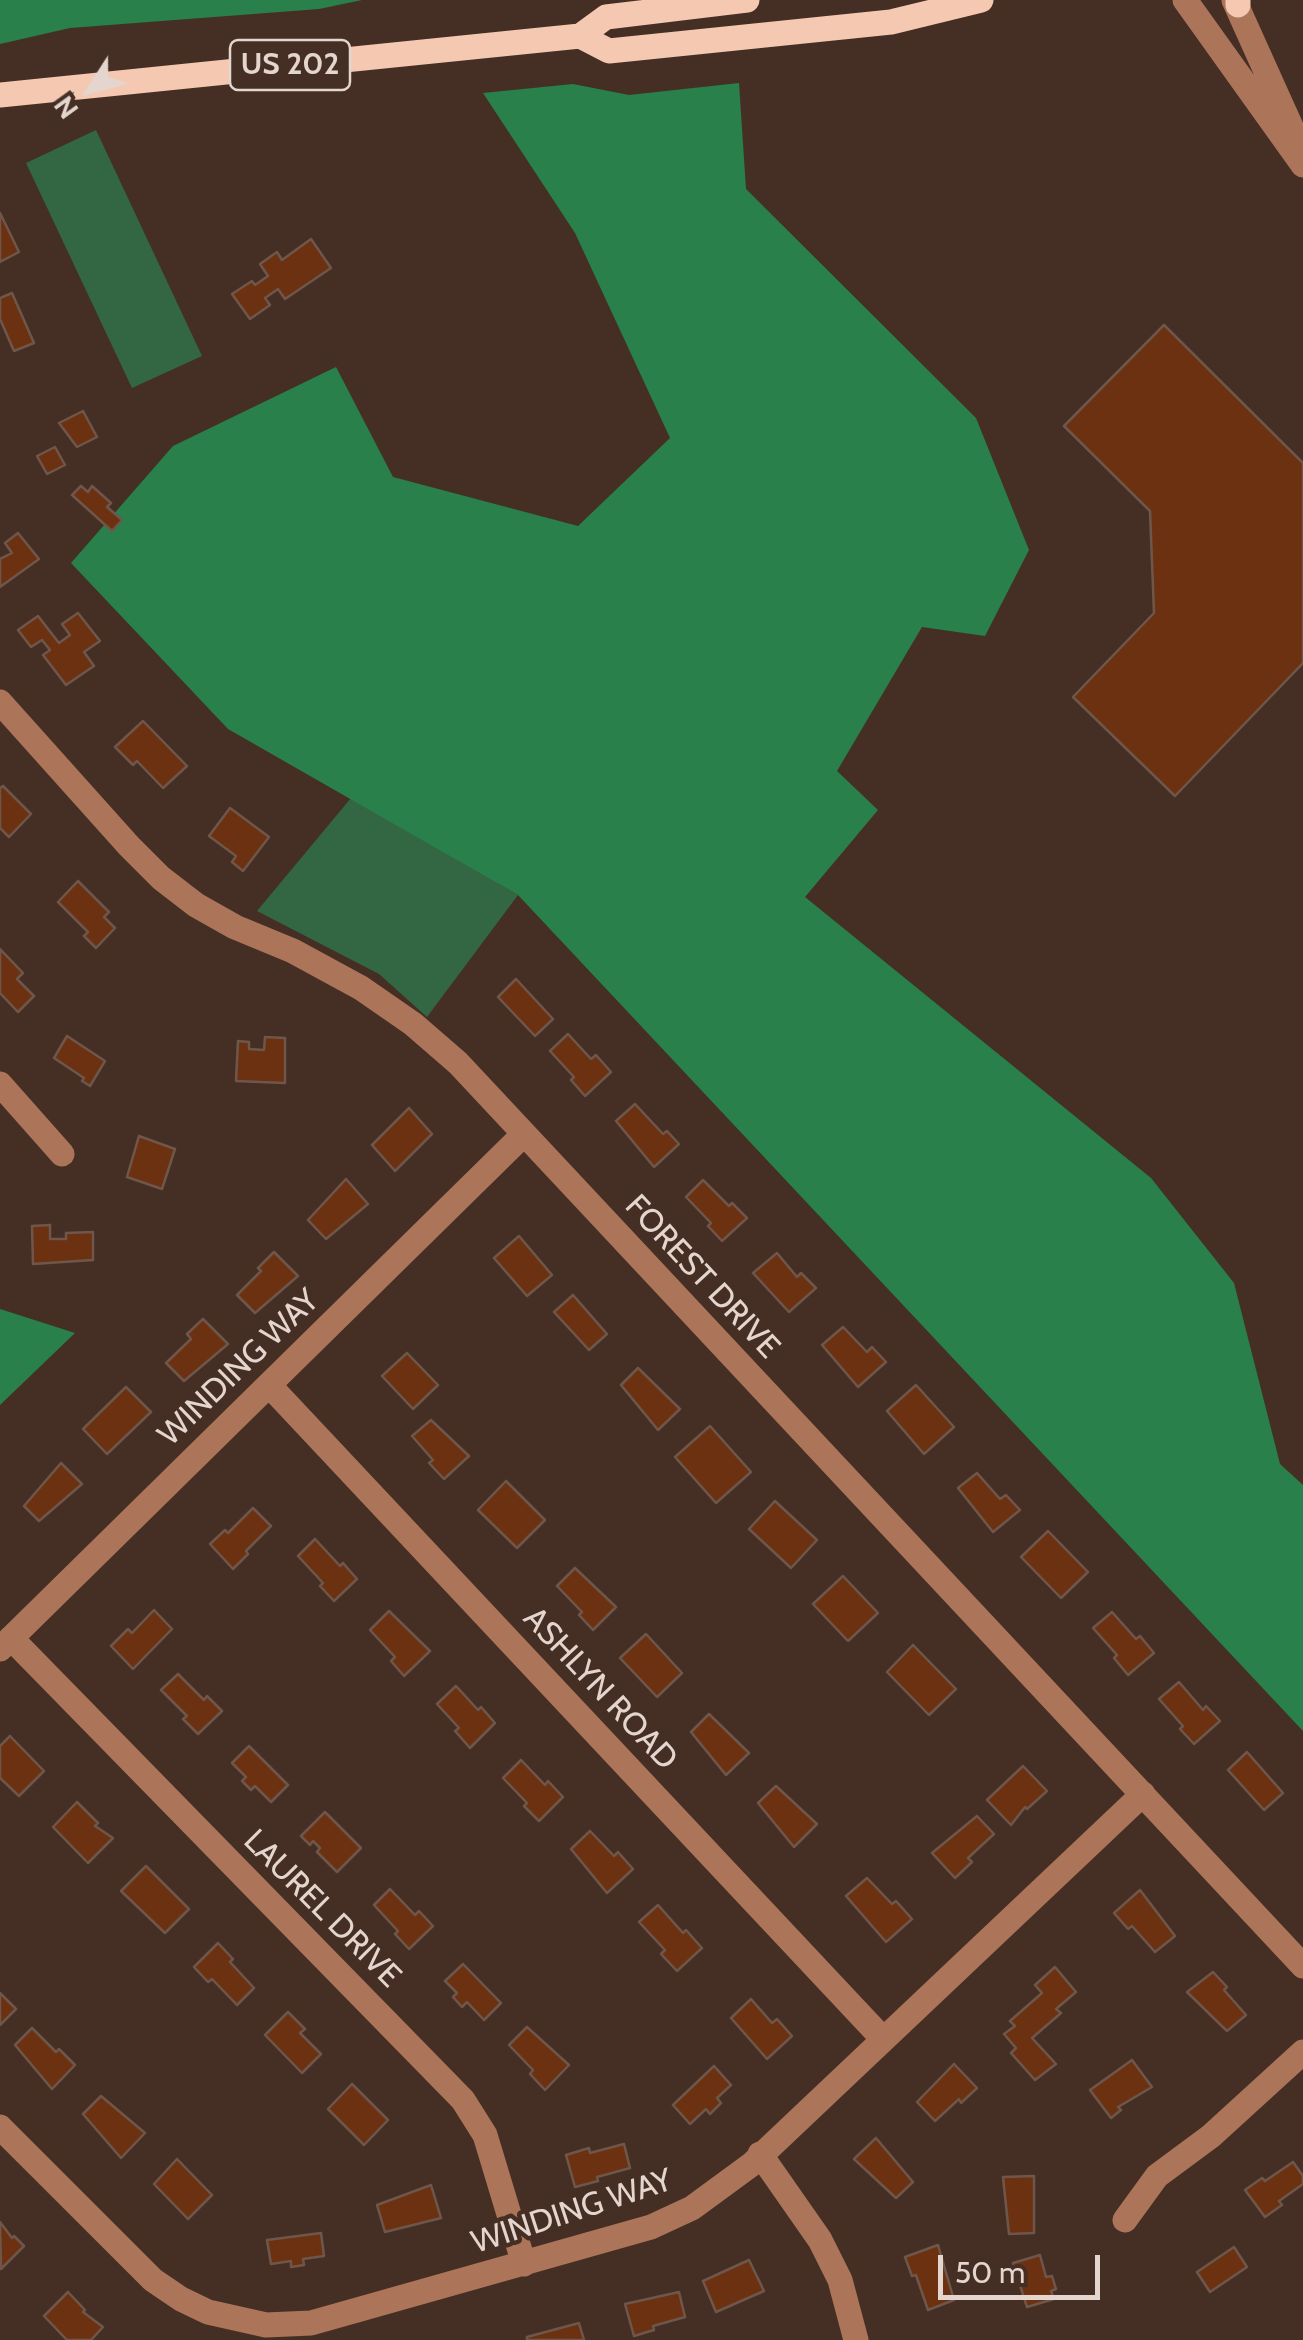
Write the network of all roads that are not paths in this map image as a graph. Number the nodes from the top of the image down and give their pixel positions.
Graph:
1 (747, 0) edge
2 (981, 0) edge
3 (1185, 0) edge
4 (1237, 2) edge
5 (580, 36) junction
6 (0, 95) edge
7 (1303, 154) edge
8 (1303, 165) edge
9 (0, 702) edge
10 (0, 1084) edge
11 (524, 1134) junction
12 (62, 1154) dead end
13 (269, 1385) junction
14 (6, 1643) edge
15 (1143, 1794) junction
16 (1303, 1966) edge
17 (882, 2039) junction
18 (1303, 2052) edge
19 (0, 2127) edge
20 (760, 2154) junction
21 (1125, 2220) dead end
22 (524, 2264) junction
23 (856, 2340) edge

1 - 5 main road, US 202
2 - 5 main road, US 202
3 - 8 street
4 - 7 street
5 - 6 main road, US 202
9 - 11 street, FOREST DRIVE
10 - 12 street
11 - 13 street, WINDING WAY
11 - 15 street, FOREST DRIVE
13 - 14 street, WINDING WAY
13 - 17 street, ASHLYN ROAD
14 - 22 street, LAUREL DRIVE
15 - 16 street, FOREST DRIVE
15 - 17 street, WINDING WAY
17 - 20 street, WINDING WAY
18 - 21 street
19 - 22 street, WINDING WAY
20 - 22 street, WINDING WAY
20 - 23 street

